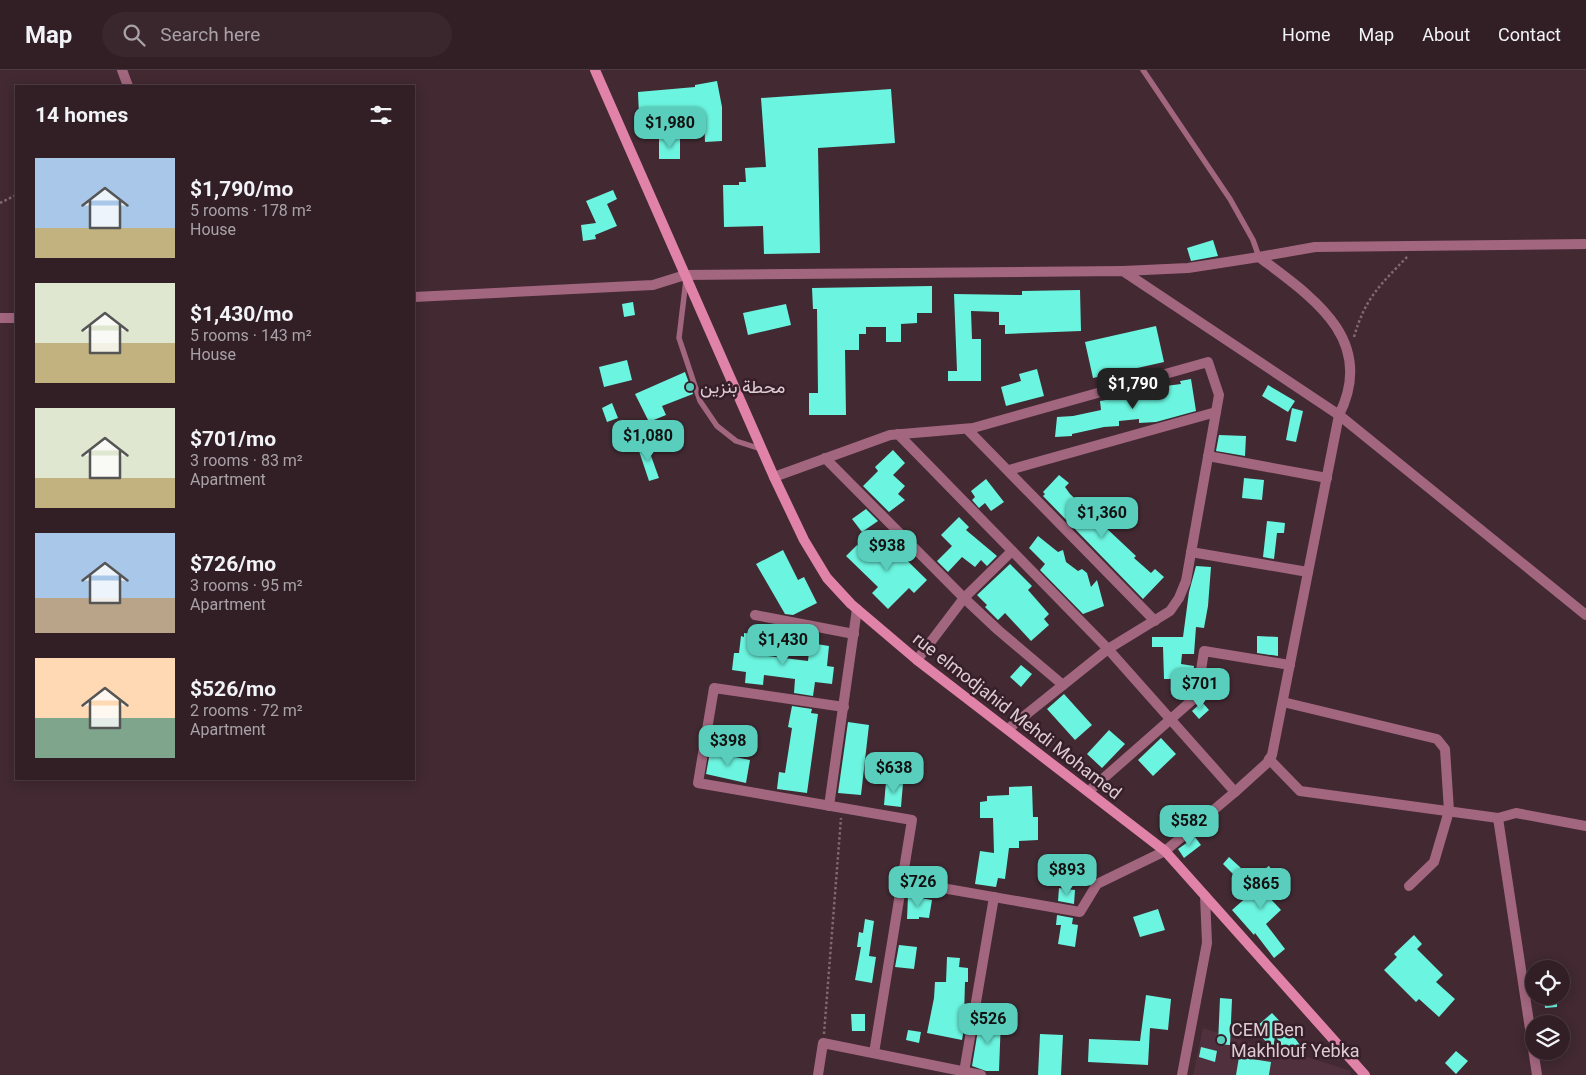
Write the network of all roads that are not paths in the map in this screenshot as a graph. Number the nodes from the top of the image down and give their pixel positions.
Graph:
1 (122, 70) edge
2 (595, 70) edge
3 (1143, 70) edge
4 (128, 85) edge
5 (1586, 244) edge
6 (1260, 257) junction
7 (1123, 271) junction
8 (686, 276) junction
9 (415, 297) edge
10 (0, 318) edge
11 (15, 318) edge
12 (1216, 412) junction
13 (1339, 415) junction
14 (967, 429) junction
15 (898, 434) junction
16 (761, 449) junction
17 (1208, 456) junction
18 (825, 458) junction
19 (1009, 470) junction
20 (774, 477) junction
21 (1327, 478) junction
22 (1012, 551) junction
23 (1191, 552) junction
24 (1308, 572) junction
25 (964, 598) junction
26 (857, 609) junction
27 (755, 615) dead end
28 (1586, 615) edge
29 (1155, 621) junction
30 (854, 634) junction
31 (1108, 649) junction
32 (917, 660) junction
33 (1290, 665) junction
34 (1063, 685) junction
35 (1282, 702) junction
36 (844, 707) junction
37 (1171, 720) junction
38 (1008, 729) junction
39 (1269, 760) junction
40 (1089, 791) junction
41 (1235, 792) junction
42 (829, 806) junction
43 (1449, 811) junction
44 (1498, 818) junction
45 (1586, 826) edge
46 (1165, 851) junction
47 (902, 881) junction
48 (1409, 886) dead end
49 (1205, 896) junction
50 (994, 897) junction
51 (874, 1053) junction
52 (964, 1072) junction
53 (818, 1075) edge
54 (981, 1075) edge
55 (1182, 1075) edge
56 (1365, 1075) edge
57 (1537, 1075) edge

1 - 4 street
2 - 8 main road, rue elmodjahid Mehdi Mohamed
3 - 6 lane
5 - 6 street
6 - 7 street
6 - 13 street
7 - 8 street
7 - 13 street
8 - 9 street
8 - 16 main road, rue elmodjahid Mehdi Mohamed
8 - 16 lane
10 - 11 street
12 - 14 street
12 - 17 street
12 - 19 street
13 - 21 street
13 - 28 street
14 - 15 street
14 - 19 street
15 - 18 street
15 - 22 street
16 - 20 main road, rue elmodjahid Mehdi Mohamed
17 - 21 street
17 - 23 street
18 - 20 street
18 - 25 street
19 - 29 street
20 - 26 main road, rue elmodjahid Mehdi Mohamed
21 - 24 street
22 - 25 street
22 - 31 street
23 - 24 street
23 - 29 street
24 - 33 street
25 - 32 street
25 - 34 street
26 - 30 street
26 - 32 main road, rue elmodjahid Mehdi Mohamed
27 - 30 street
29 - 31 street
30 - 36 street
31 - 34 street
31 - 37 street
32 - 38 main road, rue elmodjahid Mehdi Mohamed
33 - 35 street
33 - 37 street
34 - 38 street
35 - 39 street
35 - 43 street
36 - 42 street
36 - 42 street
37 - 40 street
37 - 41 street
38 - 40 main road, rue elmodjahid Mehdi Mohamed
39 - 41 street
39 - 43 street
40 - 46 main road, rue elmodjahid Mehdi Mohamed
41 - 46 street
42 - 47 street
43 - 44 street
43 - 48 street
44 - 45 street
44 - 57 street
46 - 49 main road, rue elmodjahid Mehdi Mohamed
46 - 50 street
47 - 50 street
47 - 51 street
49 - 55 street
49 - 56 main road, rue elmodjahid Mehdi Mohamed
50 - 52 street
51 - 52 street
51 - 53 street
52 - 54 street

